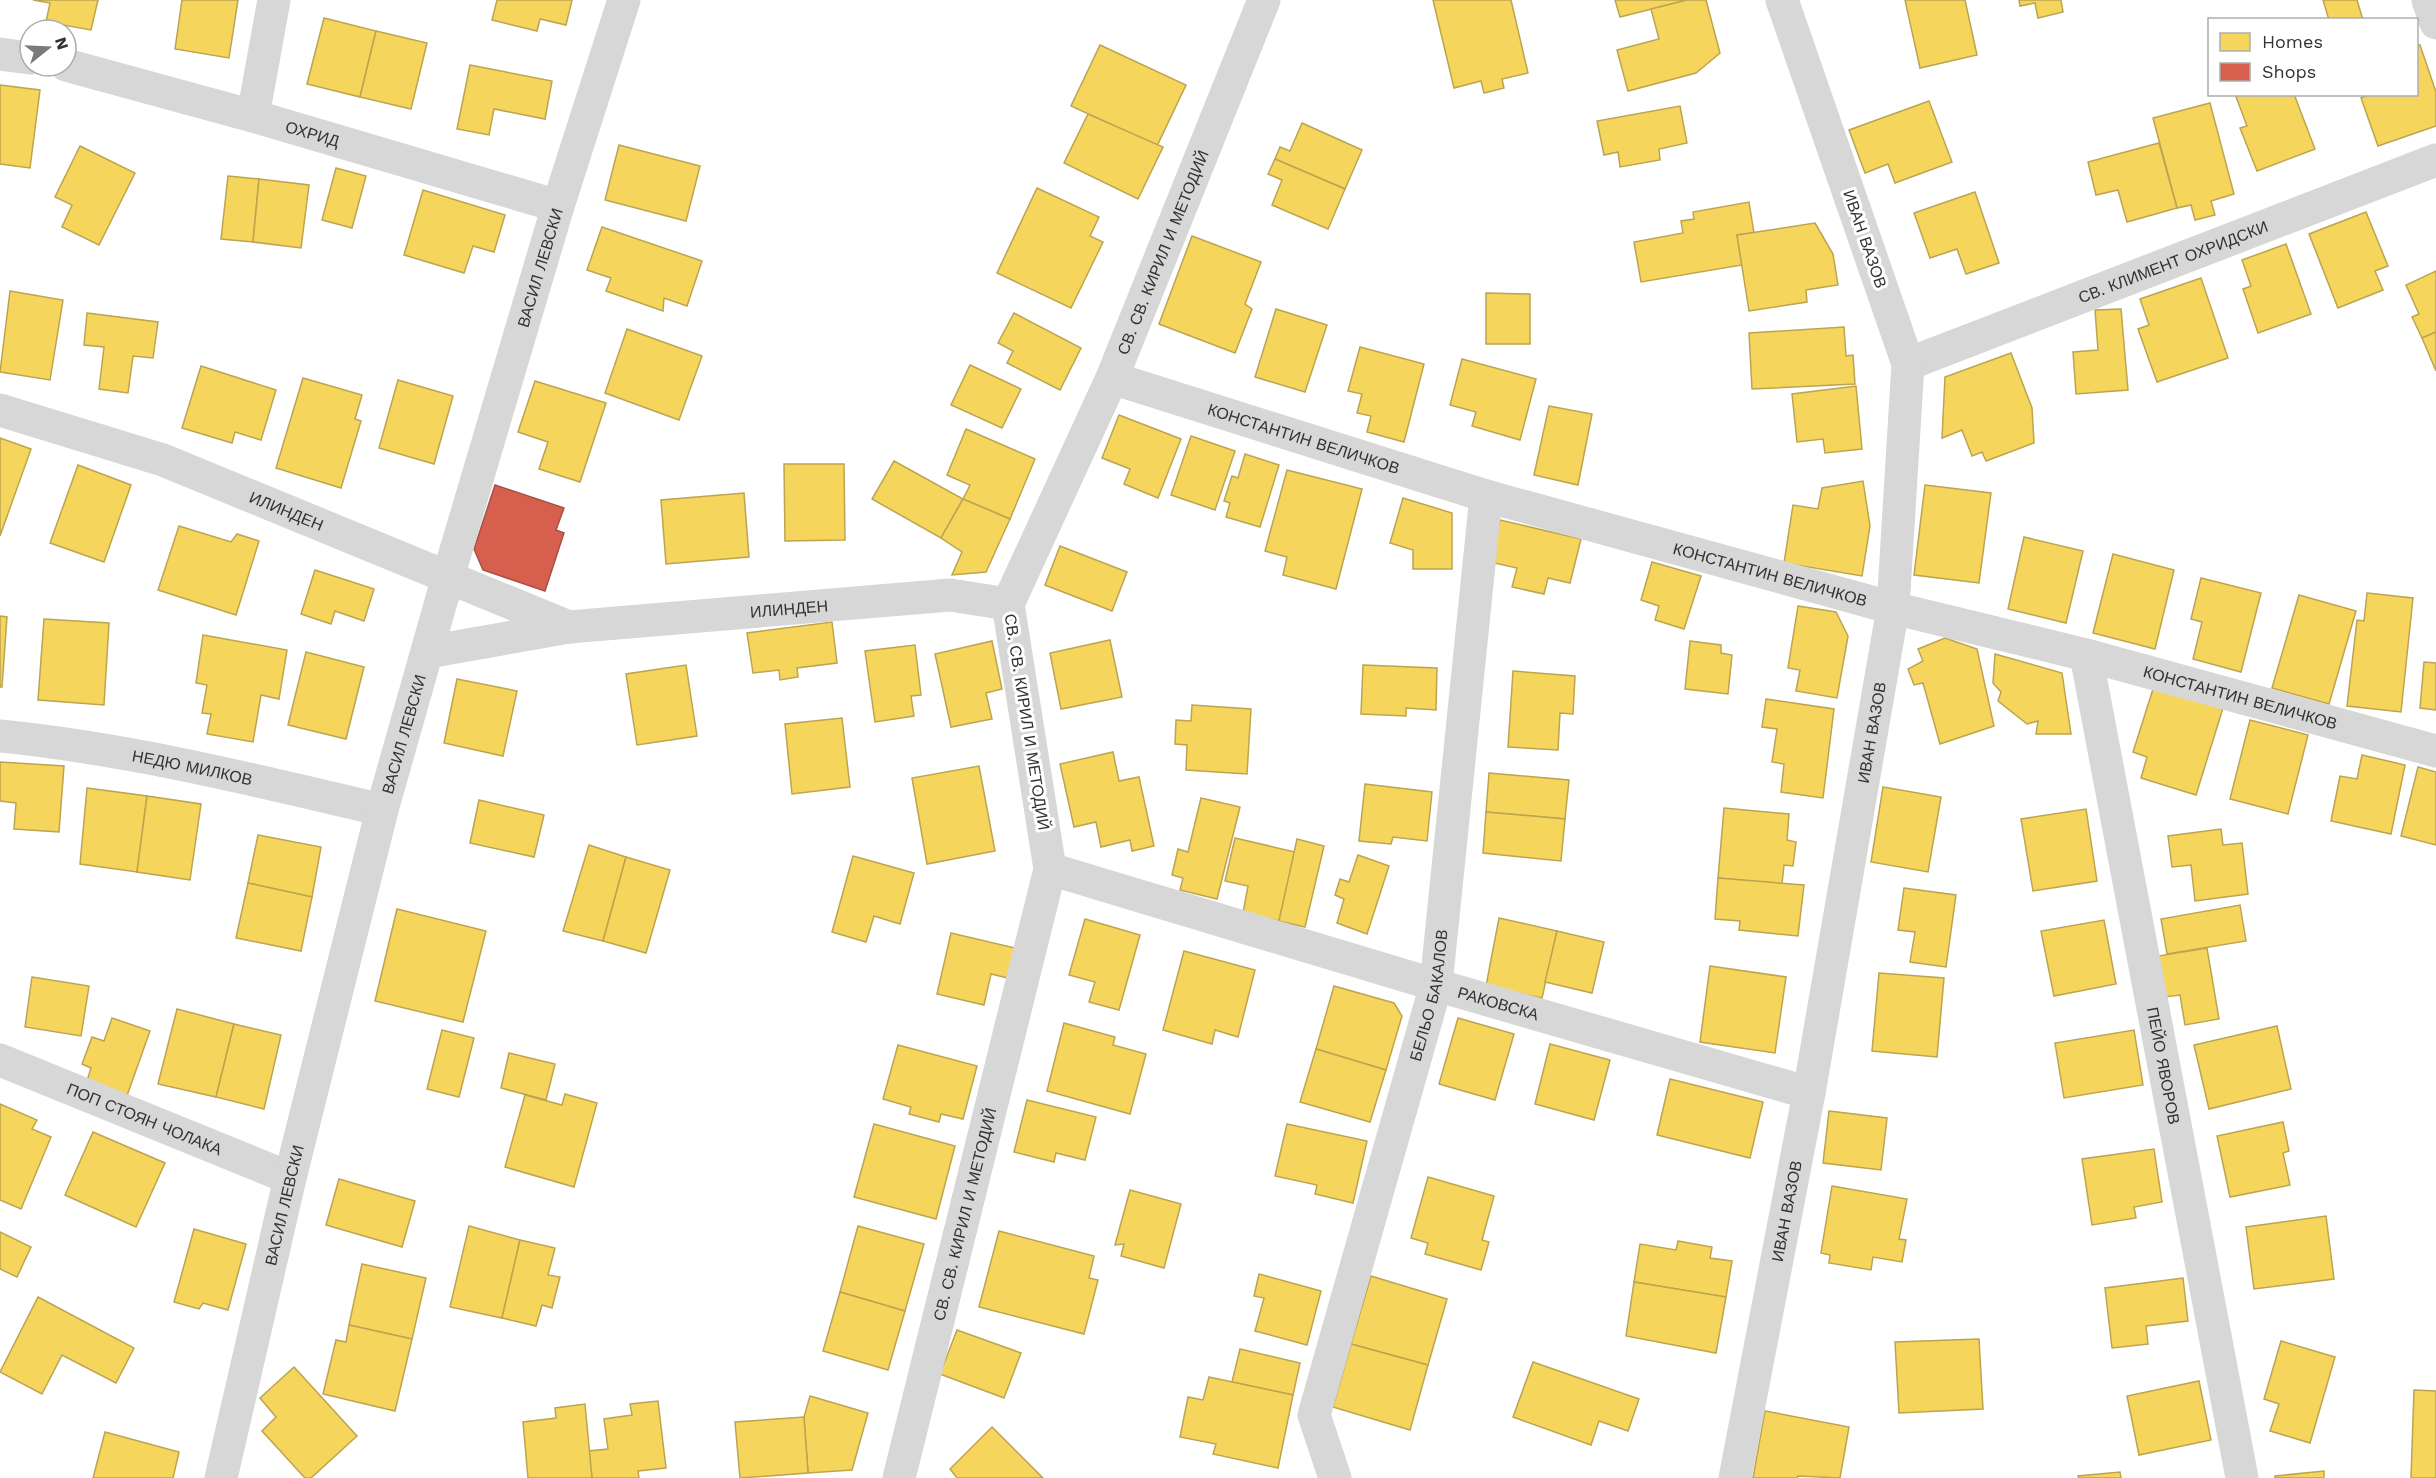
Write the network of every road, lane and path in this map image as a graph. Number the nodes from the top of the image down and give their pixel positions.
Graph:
1 (274, 0) edge
2 (624, 0) edge
3 (1264, 0) edge
4 (1782, 0) edge
5 (2428, 0) edge
6 (2436, 23) edge
7 (0, 54) edge
8 (18, 56) edge
9 (78, 68) edge
10 (253, 116) junction
11 (2436, 160) edge
12 (558, 206) junction
13 (1908, 364) junction
14 (1112, 378) junction
15 (0, 410) edge
16 (1486, 496) junction
17 (448, 577) junction
18 (1008, 604) junction
19 (1893, 608) junction
20 (569, 627) junction
21 (428, 652) junction
22 (2086, 655) junction
23 (0, 736) edge
24 (2436, 751) edge
25 (382, 810) junction
26 (1050, 869) junction
27 (1436, 985) junction
28 (0, 1060) edge
29 (1809, 1093) junction
30 (290, 1178) junction
31 (221, 1478) edge
32 (899, 1478) edge
33 (1335, 1478) edge
34 (1736, 1478) edge
35 (2242, 1478) edge

1 - 10 street
2 - 12 street, ВАСИЛ ЛЕВСКИ
3 - 14 street, СВ. СВ. КИРИЛ И МЕТОДИЙ
4 - 13 street, ИВАН ВАЗОВ
5 - 6 street
7 - 8 street
9 - 10 street, ОХРИД
10 - 12 street, ОХРИД
11 - 13 street, СВ. КЛИМЕНТ ОХРИДСКИ
12 - 17 street, ВАСИЛ ЛЕВСКИ
13 - 19 street, ИВАН ВАЗОВ
14 - 16 street, КОНСТАНТИН ВЕЛИЧКОВ
14 - 18 street, СВ. СВ. КИРИЛ И МЕТОДИЙ
15 - 17 street, ИЛИНДЕН
16 - 19 street, КОНСТАНТИН ВЕЛИЧКОВ
16 - 27 street, БЕЛЬО БАКАЛОВ
17 - 20 street, ИЛИНДЕН
17 - 21 street, ВАСИЛ ЛЕВСКИ
18 - 20 street, ИЛИНДЕН
18 - 26 street, СВ. СВ. КИРИЛ И МЕТОДИЙ
19 - 22 street, КОНСТАНТИН ВЕЛИЧКОВ
19 - 29 street, ИВАН ВАЗОВ
20 - 21 street, ИЛИНДЕН
21 - 25 street, ВАСИЛ ЛЕВСКИ
22 - 24 street, КОНСТАНТИН ВЕЛИЧКОВ
22 - 35 street, ПЕЙО ЯВОРОВ
23 - 25 street, НЕДЮ МИЛКОВ
25 - 30 street, ВАСИЛ ЛЕВСКИ
26 - 27 street, РАКОВСКА
26 - 32 street, СВ. СВ. КИРИЛ И МЕТОДИЙ
27 - 29 street, РАКОВСКА
27 - 33 street, БЕЛЬО БАКАЛОВ
28 - 30 street, ПОП СТОЯН ЧОЛАКА
29 - 34 street, ИВАН ВАЗОВ
30 - 31 street, ВАСИЛ ЛЕВСКИ

